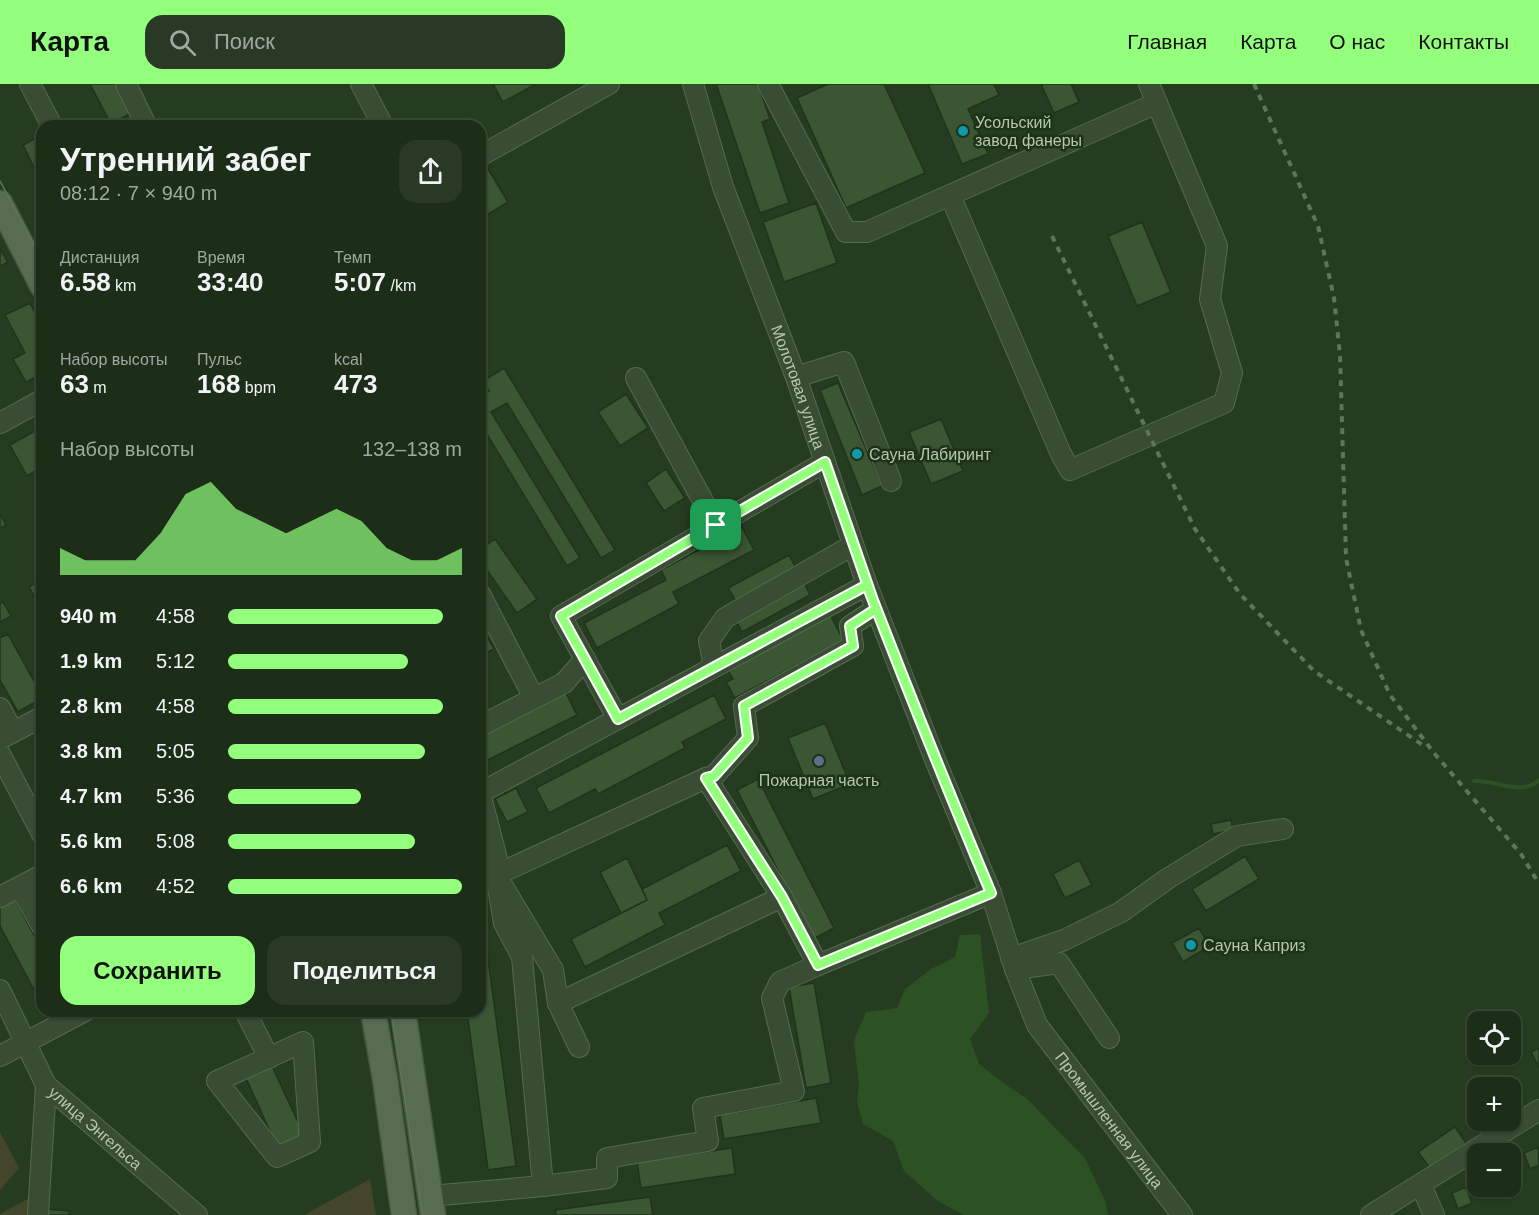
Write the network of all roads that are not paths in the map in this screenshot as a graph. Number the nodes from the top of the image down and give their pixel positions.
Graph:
1 (30, 84) edge
2 (126, 84) edge
3 (361, 84) edge
4 (609, 84) edge
5 (693, 84) edge
6 (768, 84) edge
7 (1149, 84) edge
8 (1157, 103) junction
9 (49, 120) edge
10 (144, 120) edge
11 (381, 120) edge
12 (486, 153) edge
13 (950, 195) junction
14 (0, 203) edge
15 (36, 273) edge
16 (796, 377) junction
17 (636, 378) dead end
18 (36, 403) edge
19 (0, 423) edge
20 (825, 462) junction
21 (891, 481) dead end
22 (716, 525) junction
23 (853, 545) junction
24 (867, 585) junction
25 (486, 606) edge
26 (876, 609) junction
27 (585, 658) junction
28 (714, 667) junction
29 (534, 698) junction
30 (0, 708) edge
31 (618, 719) junction
32 (36, 720) edge
33 (486, 723) edge
34 (6, 736) edge
35 (0, 754) edge
36 (706, 778) junction
37 (486, 790) edge
38 (486, 816) edge
39 (36, 823) edge
40 (1283, 830) dead end
41 (488, 875) edge
42 (36, 878) edge
43 (20, 887) junction
44 (991, 893) junction
45 (0, 897) edge
46 (782, 897) junction
47 (36, 915) edge
48 (1013, 964) junction
49 (818, 965) junction
50 (0, 990) edge
51 (558, 1003) junction
52 (70, 1017) edge
53 (248, 1017) edge
54 (374, 1017) edge
55 (404, 1017) edge
56 (1037, 1025) joint
57 (1109, 1038) dead end
58 (26, 1042) junction
59 (579, 1047) dead end
60 (0, 1056) edge
61 (269, 1058) junction
62 (46, 1085) junction
63 (1539, 1110) edge
64 (1421, 1185) junction
65 (543, 1186) junction
66 (432, 1205) edge
67 (38, 1215) edge
68 (197, 1215) edge
69 (405, 1215) edge
70 (1182, 1215) edge
71 (1371, 1215) edge
72 (1434, 1215) edge

1 - 9 street
2 - 10 street
3 - 11 street
4 - 12 street
5 - 16 street, Молотовая улица
6 - 13 street
7 - 8 street
8 - 13 street
8 - 13 street
14 - 15 main road
16 - 20 street, Молотовая улица
16 - 21 street
17 - 22 street
18 - 19 street
20 - 22 street
20 - 23 street, Молотовая улица
22 - 27 street
23 - 24 street, Молотовая улица
23 - 28 street
24 - 26 street, Молотовая улица
24 - 28 street
25 - 29 street
26 - 36 street
26 - 44 street, Молотовая улица
27 - 29 street
27 - 31 street
28 - 31 street
29 - 33 street
30 - 34 street
31 - 37 street
32 - 34 street
35 - 39 street
36 - 41 street
36 - 46 street
38 - 41 street
40 - 48 street
41 - 51 street
41 - 65 street
42 - 43 street
43 - 45 street
43 - 47 street
44 - 48 street, Молотовая улица
44 - 49 street
46 - 49 street
46 - 51 street
48 - 56 street, Молотовая улица
48 - 57 street
49 - 65 street
50 - 58 street, улица Энгельса
51 - 59 street
52 - 58 street
53 - 61 street
54 - 69 main road
55 - 66 main road
56 - 70 street, Промышленная улица
58 - 60 street
58 - 62 street, улица Энгельса
61 - 61 street
62 - 67 street
62 - 68 street, улица Энгельса
63 - 64 street
64 - 71 street
64 - 72 street
65 - 66 street

